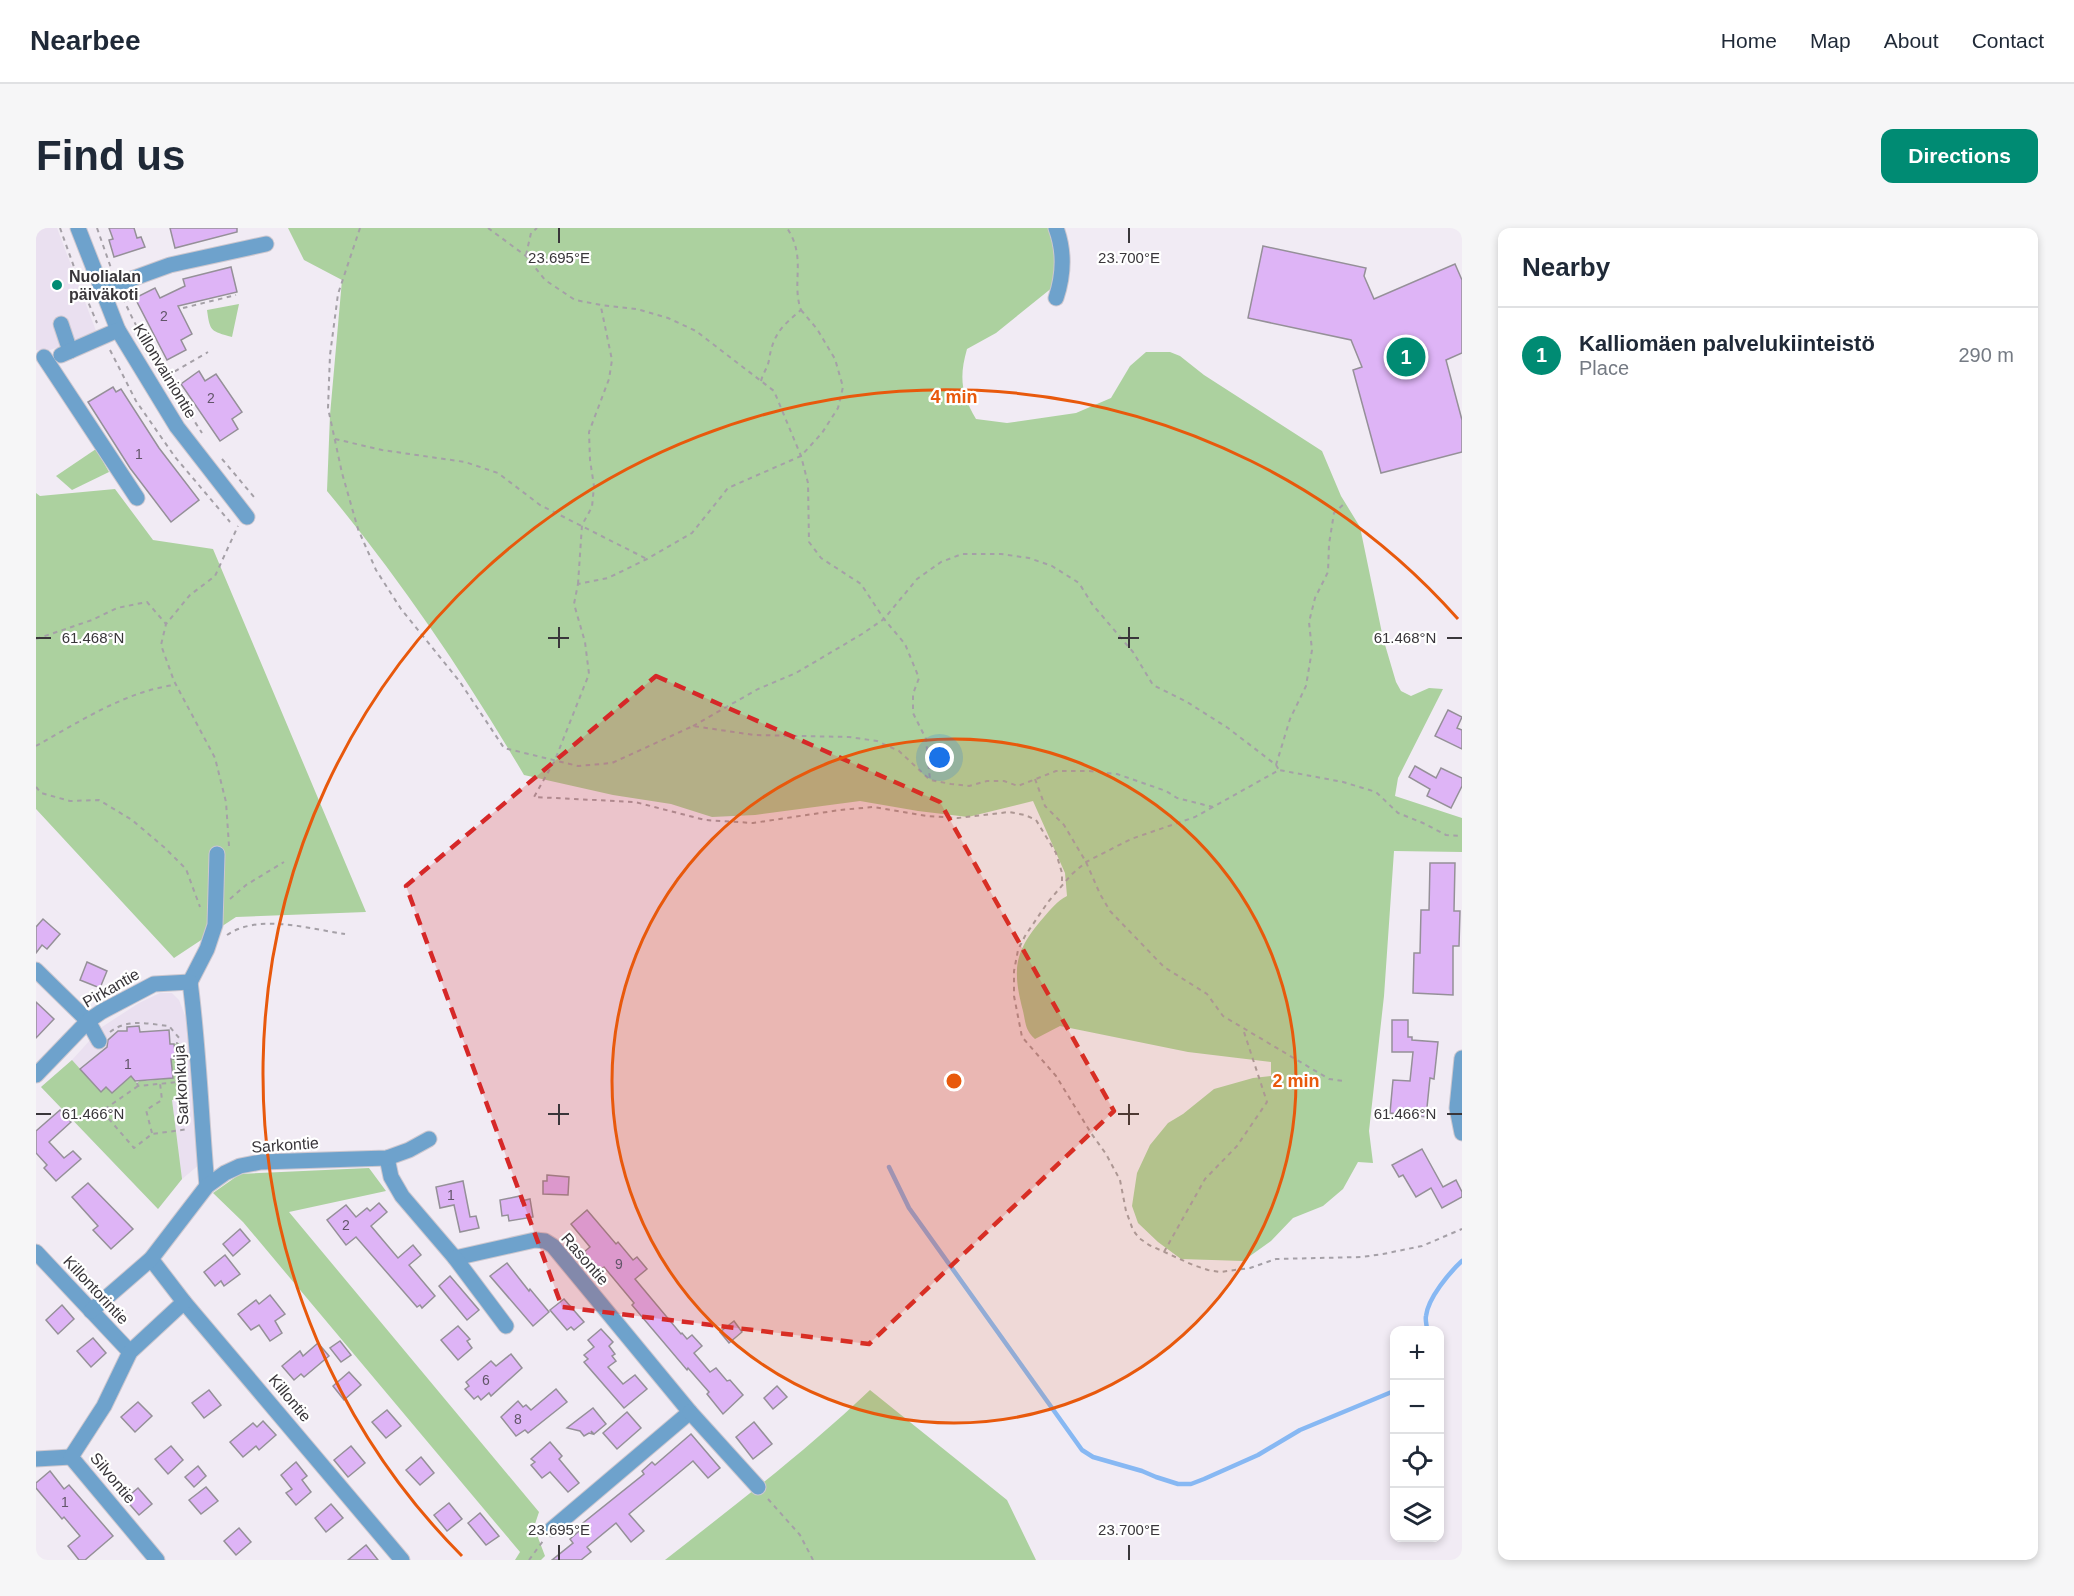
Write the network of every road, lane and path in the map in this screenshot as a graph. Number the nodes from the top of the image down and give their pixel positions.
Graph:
1 (78, 228) edge
2 (97, 228) edge
3 (360, 228) edge
4 (488, 228) edge
5 (537, 228) edge
6 (787, 228) edge
7 (1056, 228) edge
8 (266, 244) dead end
9 (526, 256) junction
10 (110, 287) junction
11 (236, 295) dead end
12 (1056, 298) dead end
13 (601, 306) junction
14 (183, 308) dead end
15 (801, 310) junction
16 (61, 324) dead end
17 (118, 330) junction
18 (208, 352) dead end
19 (44, 357) dead end
20 (166, 377) junction
21 (761, 381) junction
22 (202, 433) dead end
23 (336, 439) junction
24 (801, 456) junction
25 (221, 458) dead end
26 (254, 497) dead end
27 (137, 498) dead end
28 (1346, 503) dead end
29 (244, 512) joint
30 (582, 525) junction
31 (647, 559) junction
32 (578, 584) junction
33 (884, 619) junction
34 (166, 624) junction
35 (36, 639) edge
36 (176, 685) junction
37 (693, 726) junction
38 (36, 746) edge
39 (555, 760) junction
40 (1276, 765) junction
41 (1279, 770) junction
42 (1035, 779) junction
43 (930, 780) junction
44 (36, 787) edge
45 (1213, 807) junction
46 (1462, 836) edge
47 (224, 855) joint
48 (284, 862) dead end
49 (1086, 862) junction
50 (1062, 886) junction
51 (227, 901) dead end
52 (215, 925) junction
53 (345, 934) dead end
54 (207, 949) junction
55 (36, 970) edge
56 (190, 982) junction
57 (88, 1021) junction
58 (1243, 1029) junction
59 (178, 1038) junction
60 (99, 1041) joint
61 (197, 1042) junction
62 (1462, 1058) edge
63 (171, 1059) dead end
64 (176, 1062) junction
65 (36, 1075) edge
66 (1343, 1082) dead end
67 (160, 1083) junction
68 (176, 1131) dead end
69 (152, 1134) junction
70 (1462, 1134) edge
71 (429, 1139) dead end
72 (387, 1158) junction
73 (207, 1186) junction
74 (1462, 1229) edge
75 (36, 1252) edge
76 (1164, 1252) junction
77 (151, 1258) junction
78 (455, 1258) junction
79 (184, 1302) junction
80 (91, 1311) junction
81 (506, 1326) dead end
82 (130, 1352) junction
83 (690, 1412) junction
84 (71, 1457) junction
85 (36, 1459) edge
86 (758, 1488) joint
87 (552, 1529) joint
88 (157, 1560) edge
89 (402, 1560) edge
90 (529, 1560) edge
91 (813, 1560) edge

1 - 10 street, Killonvainiontie
2 - 10 path
3 - 23 path
4 - 9 path
5 - 9 path
6 - 15 path
7 - 12 street
8 - 10 street
9 - 13 path
10 - 17 street, Killonvainiontie
10 - 20 path
11 - 14 path
13 - 21 path
13 - 30 path
15 - 21 path
15 - 24 path
16 - 17 street
17 - 29 street, Killonvainiontie
18 - 20 path
19 - 27 street
20 - 22 path
21 - 24 path
23 - 30 path
23 - 39 path
24 - 31 path
24 - 33 path
25 - 26 path
28 - 40 path
29 - 34 path
30 - 31 path
30 - 32 path
31 - 32 path
32 - 39 path
33 - 37 path
33 - 40 path
33 - 43 path
34 - 35 path
34 - 36 path
36 - 38 path
36 - 47 path
37 - 39 path
37 - 43 path
39 - 50 path
40 - 41 path
41 - 45 path
41 - 46 path
42 - 43 path
42 - 45 path
42 - 49 path
44 - 52 path
45 - 49 path
47 - 52 street
48 - 51 path
49 - 50 path
49 - 58 path
50 - 76 path
52 - 54 street
53 - 54 path
54 - 56 street
55 - 57 street
56 - 57 street, Pirkantie
56 - 61 street, Sarkonkuja
57 - 60 street
57 - 65 street, Pirkantie
58 - 66 path
58 - 76 path
59 - 60 path
59 - 61 path
59 - 64 path
61 - 73 street, Sarkonkuja
62 - 70 street
63 - 64 path
64 - 67 path
67 - 69 path
67 - 69 path
68 - 69 path
71 - 72 street, Sarkontie
72 - 73 street, Sarkontie
72 - 78 street
73 - 77 street, Sarkontie
74 - 76 path
75 - 80 street, Killontorintie
77 - 79 street, Killontie
77 - 80 street, Sarkontie
78 - 81 street
78 - 83 street, Rasontie
79 - 82 street
79 - 89 street, Killontie
80 - 82 street, Killontorintie
82 - 84 street, Silvontie
83 - 86 street, Rasontie
83 - 87 street
84 - 85 street
84 - 88 street, Silvontie
86 - 91 path
87 - 90 path

